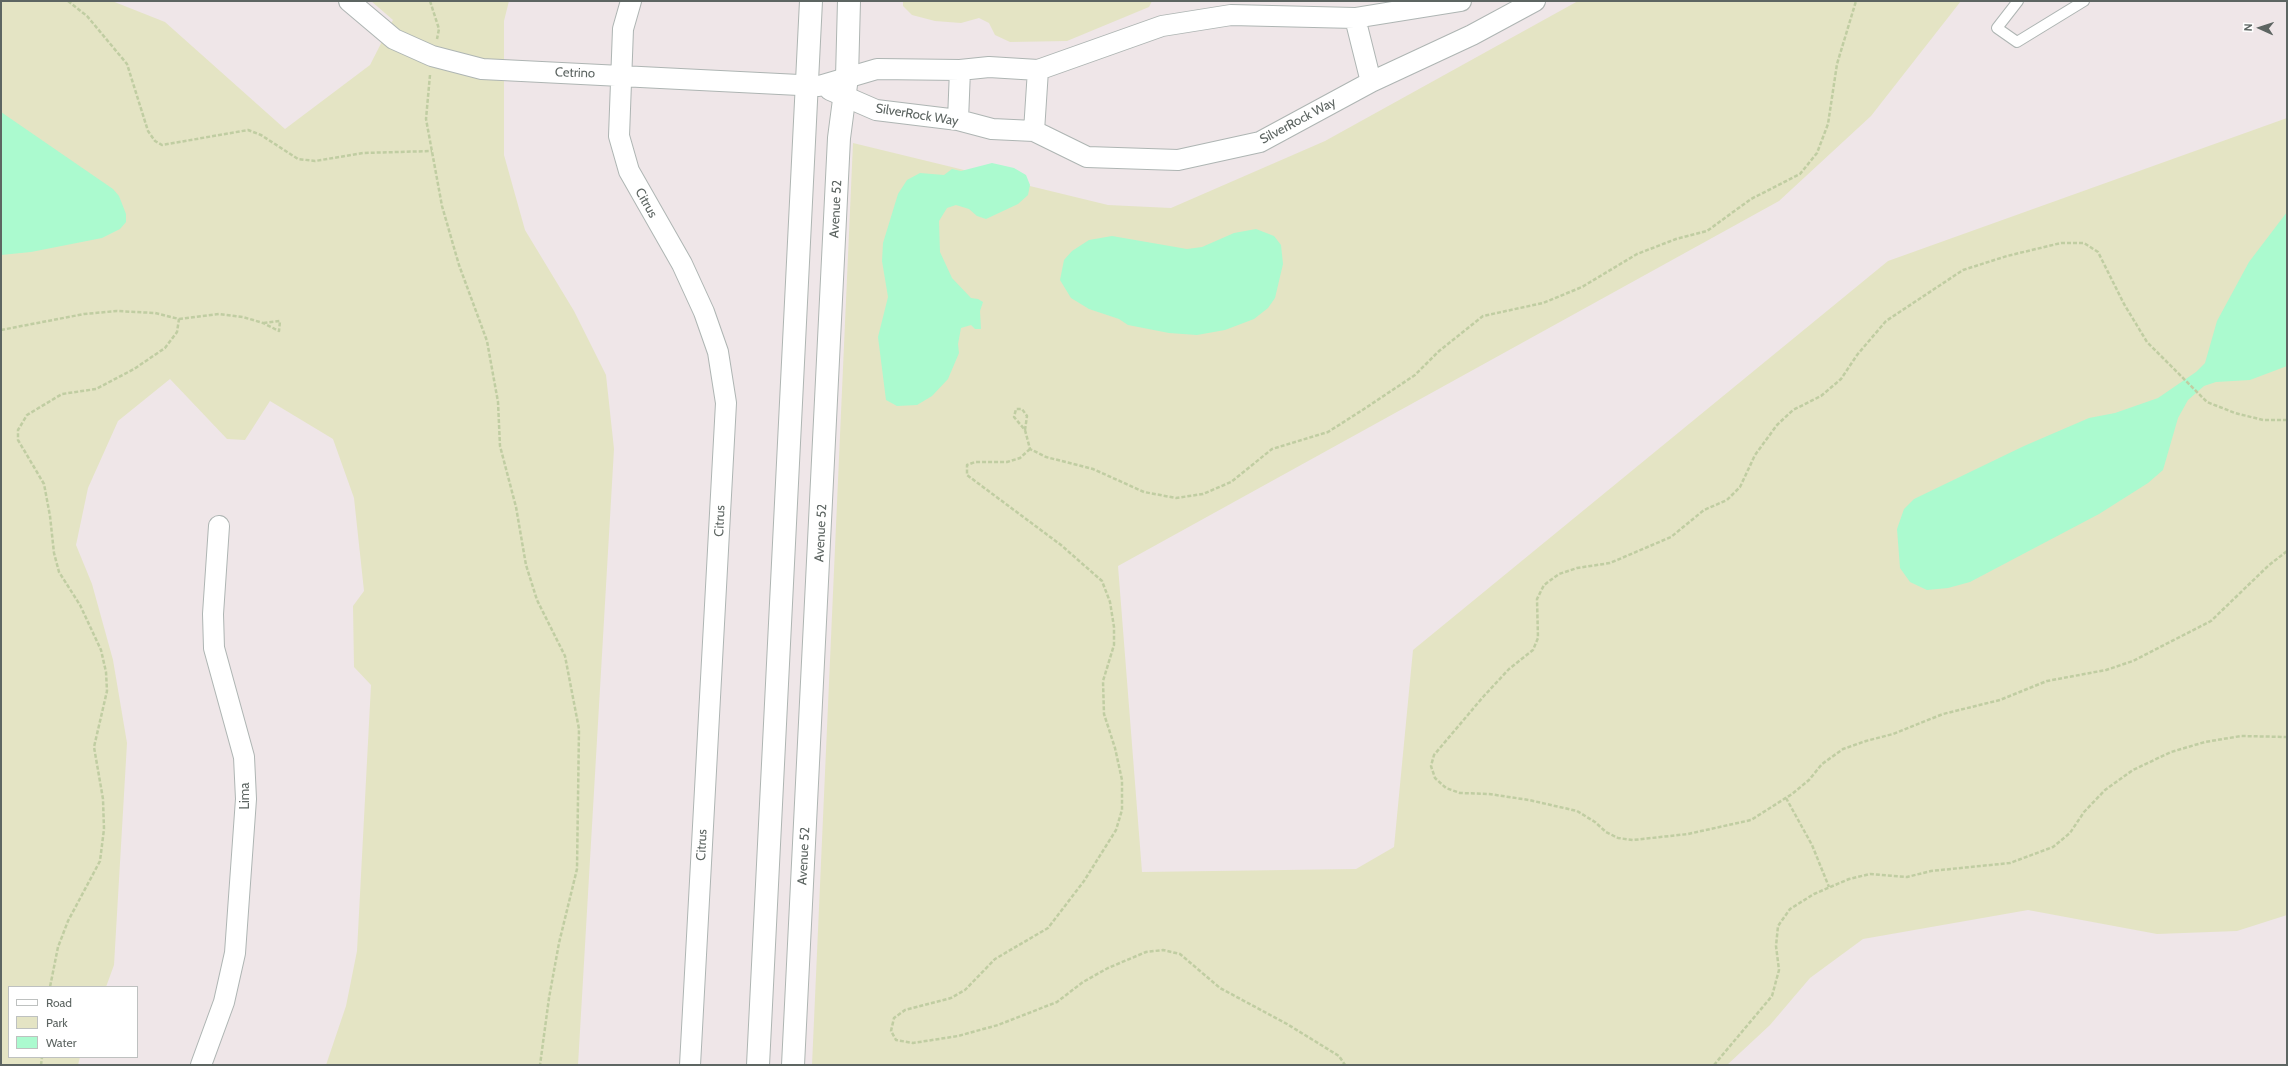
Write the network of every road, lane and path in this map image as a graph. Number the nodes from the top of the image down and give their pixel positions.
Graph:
1 (68, 1) edge
2 (350, 1) edge
3 (430, 1) edge
4 (631, 1) edge
5 (811, 1) edge
6 (849, 1) edge
7 (1461, 1) edge
8 (1535, 1) edge
9 (1856, 1) edge
10 (2018, 1) edge
11 (2084, 1) edge
12 (1355, 18) junction
13 (432, 56) junction
14 (960, 70) junction
15 (1038, 70) junction
16 (621, 75) junction
17 (1371, 82) junction
18 (813, 85) junction
19 (846, 87) junction
20 (958, 120) junction
21 (1034, 131) junction
22 (432, 151) junction
23 (179, 320) junction
24 (263, 323) junction
25 (1, 330) edge
26 (2287, 420) edge
27 (1025, 430) junction
28 (1030, 448) junction
29 (219, 526) dead end
30 (2287, 551) edge
31 (2287, 737) edge
32 (1786, 798) junction
33 (1829, 887) junction
34 (50, 986) edge
35 (201, 1065) edge
36 (540, 1065) edge
37 (690, 1065) edge
38 (758, 1065) edge
39 (792, 1065) edge
40 (1345, 1065) edge
41 (1714, 1065) edge

1 - 22 path
2 - 13 street, Cetrino
3 - 13 path
4 - 16 street, Citrus
5 - 18 main road
6 - 19 main road, Avenue 52
7 - 12 street
8 - 17 street, SilverRock Way
9 - 28 path
10 - 11 lane
12 - 15 street
12 - 17 street
13 - 16 street, Cetrino
13 - 22 path
14 - 15 street
14 - 19 street
14 - 20 street
15 - 21 street
16 - 18 street, Cetrino
16 - 37 street, Citrus
17 - 21 street, SilverRock Way
18 - 19 street, SilverRock Way
18 - 38 main road
19 - 20 street, SilverRock Way
19 - 39 main road, Avenue 52
20 - 21 street, SilverRock Way
22 - 36 path
23 - 24 path
23 - 25 path
23 - 34 path
24 - 24 path
26 - 32 path
27 - 27 path
27 - 28 path
28 - 40 path
29 - 35 street, Lima
30 - 32 path
31 - 33 path
32 - 33 path
33 - 41 path

